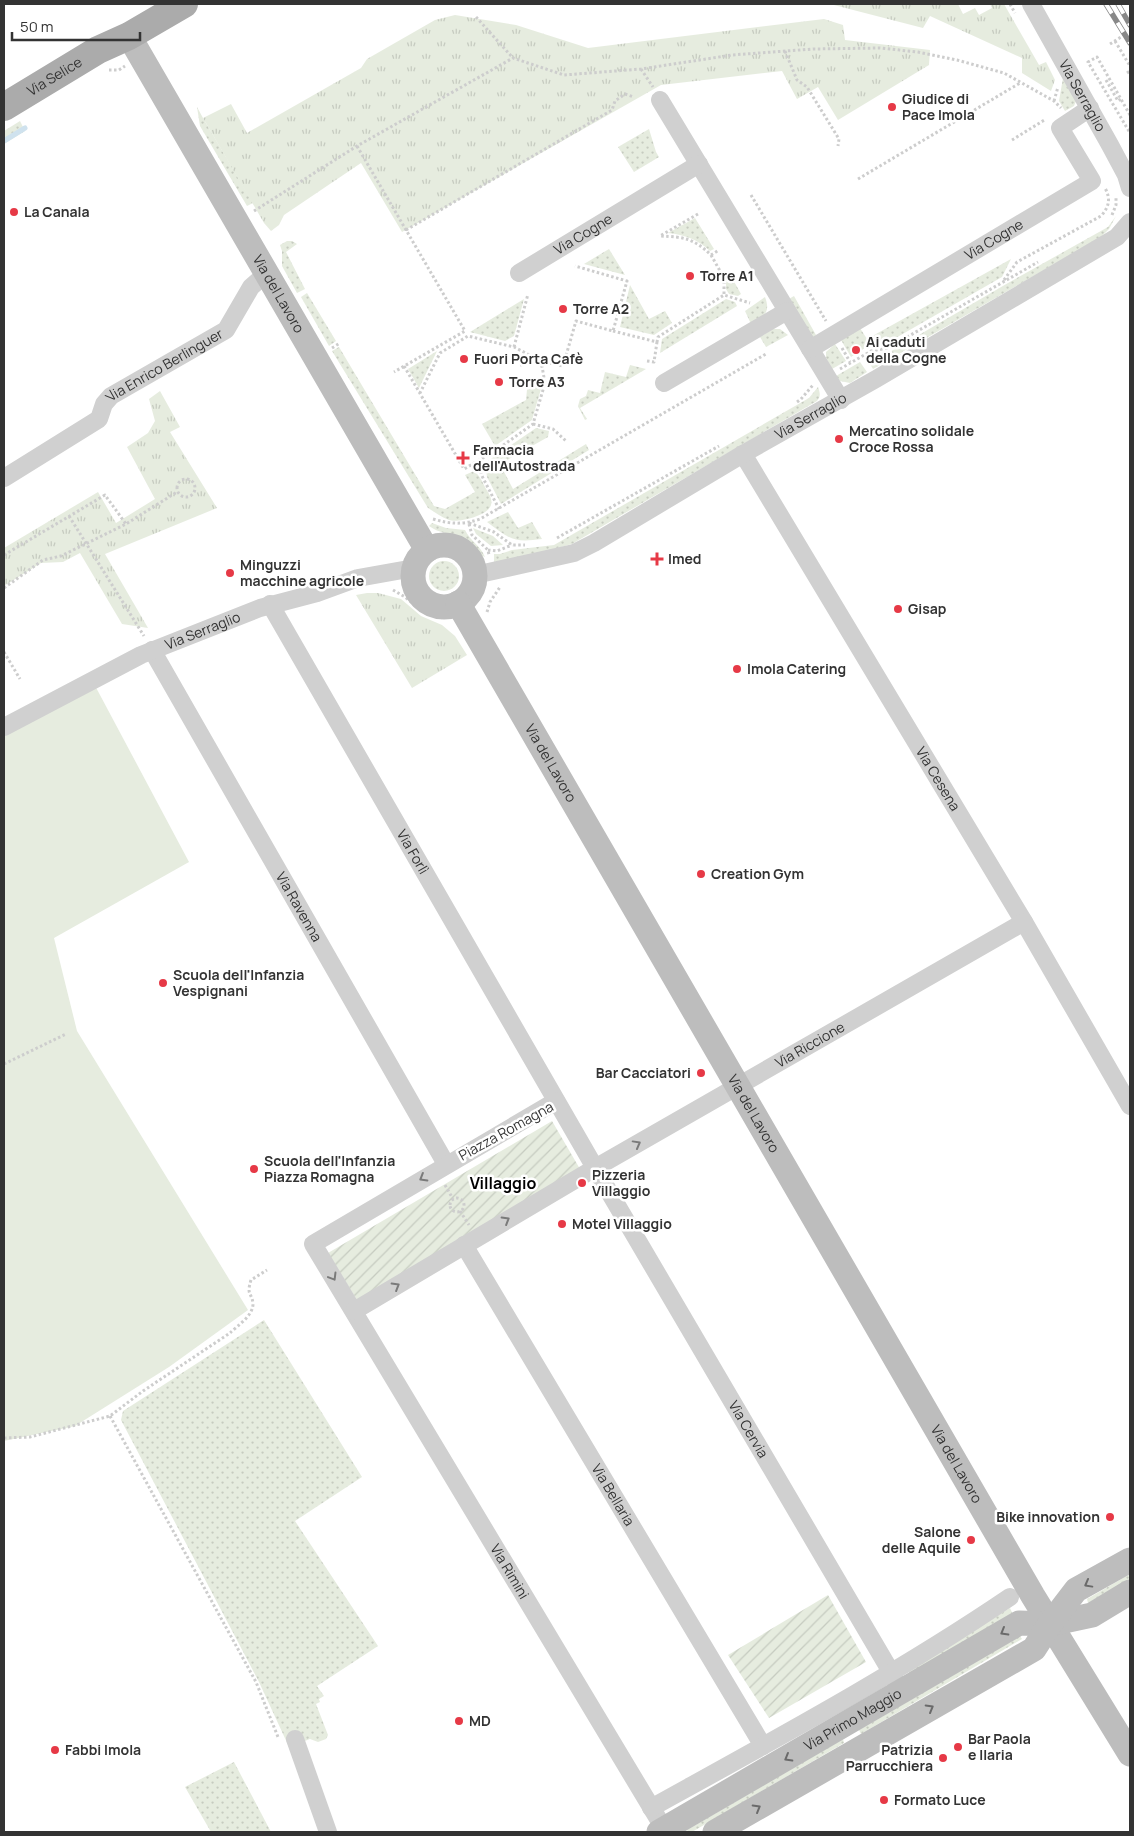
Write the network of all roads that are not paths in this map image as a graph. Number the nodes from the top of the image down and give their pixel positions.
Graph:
1 (184, 4) edge
2 (1031, 4) edge
3 (129, 36) junction
4 (660, 100) dead end
5 (4, 107) edge
6 (1090, 108) junction
7 (699, 164) junction
8 (1130, 188) edge
9 (1130, 222) edge
10 (519, 273) dead end
11 (266, 274) junction
12 (788, 311) junction
13 (810, 349) junction
14 (664, 383) dead end
15 (841, 400) junction
16 (743, 454) junction
17 (4, 478) edge
18 (421, 559) junction
19 (475, 575) junction
20 (270, 604) junction
21 (454, 613) junction
22 (152, 650) junction
23 (4, 727) edge
24 (1024, 922) junction
25 (738, 1086) junction
26 (556, 1101) junction
27 (1130, 1106) edge
28 (446, 1164) junction
29 (595, 1168) junction
30 (464, 1245) junction
31 (354, 1310) junction
32 (1130, 1560) edge
33 (1130, 1592) edge
34 (1010, 1598) dead end
35 (1050, 1624) junction
36 (896, 1682) junction
37 (287, 1738) road end
38 (763, 1746) junction
39 (1130, 1754) edge
40 (651, 1808) junction
41 (663, 1831) edge
42 (328, 1832) edge
43 (715, 1832) edge

1 - 3 main road, Via Selice
2 - 6 street, Via Serraglio
3 - 5 main road, Via Selice
3 - 11 main road, Via del Lavoro
4 - 7 street
6 - 8 street, Via Serraglio
6 - 13 street, Via Cogne
7 - 10 street, Via Cogne
7 - 12 street
9 - 15 street, Via Serraglio
11 - 17 street, Via Enrico Berlinguer
11 - 18 main road, Via del Lavoro
12 - 13 street
12 - 14 street
13 - 15 street
15 - 16 street, Via Serraglio
16 - 19 street, Via Serraglio
16 - 24 street, Via Cesena
18 - 19 main road
18 - 20 street, Via Serraglio
18 - 21 main road, Via del Lavoro
19 - 21 main road
20 - 22 street, Via Serraglio
20 - 26 street, Via Forlì
21 - 25 main road, Via del Lavoro
22 - 23 street, Via Serraglio
22 - 28 street, Via Ravenna
24 - 25 street, Via Riccione
24 - 27 street, Via Cesena
29 -> 25 street, Via Riccione
25 - 35 main road, Via del Lavoro
26 - 28 street, Piazza Romagna
26 - 29 street, Piazza Romagna
28 -> 31 street, Piazza Romagna
30 -> 29 street
29 - 36 street, Via Cervia
31 -> 30 street
30 - 38 street, Via Bellaria
31 - 40 street, Via Rimini
32 -> 35 main road, Via Primo Maggio
33 - 35 main road, Via Primo Maggio
34 - 36 street, Via Primo Maggio
35 -> 36 main road, Via Primo Maggio
35 - 39 main road, Via del Lavoro
43 -> 35 main road, Via Primo Maggio
36 - 38 street, Via Primo Maggio
36 -> 41 main road, Via Primo Maggio
37 - 42 street
38 - 40 street, Via Primo Maggio
40 - 41 street, Via Rimini

